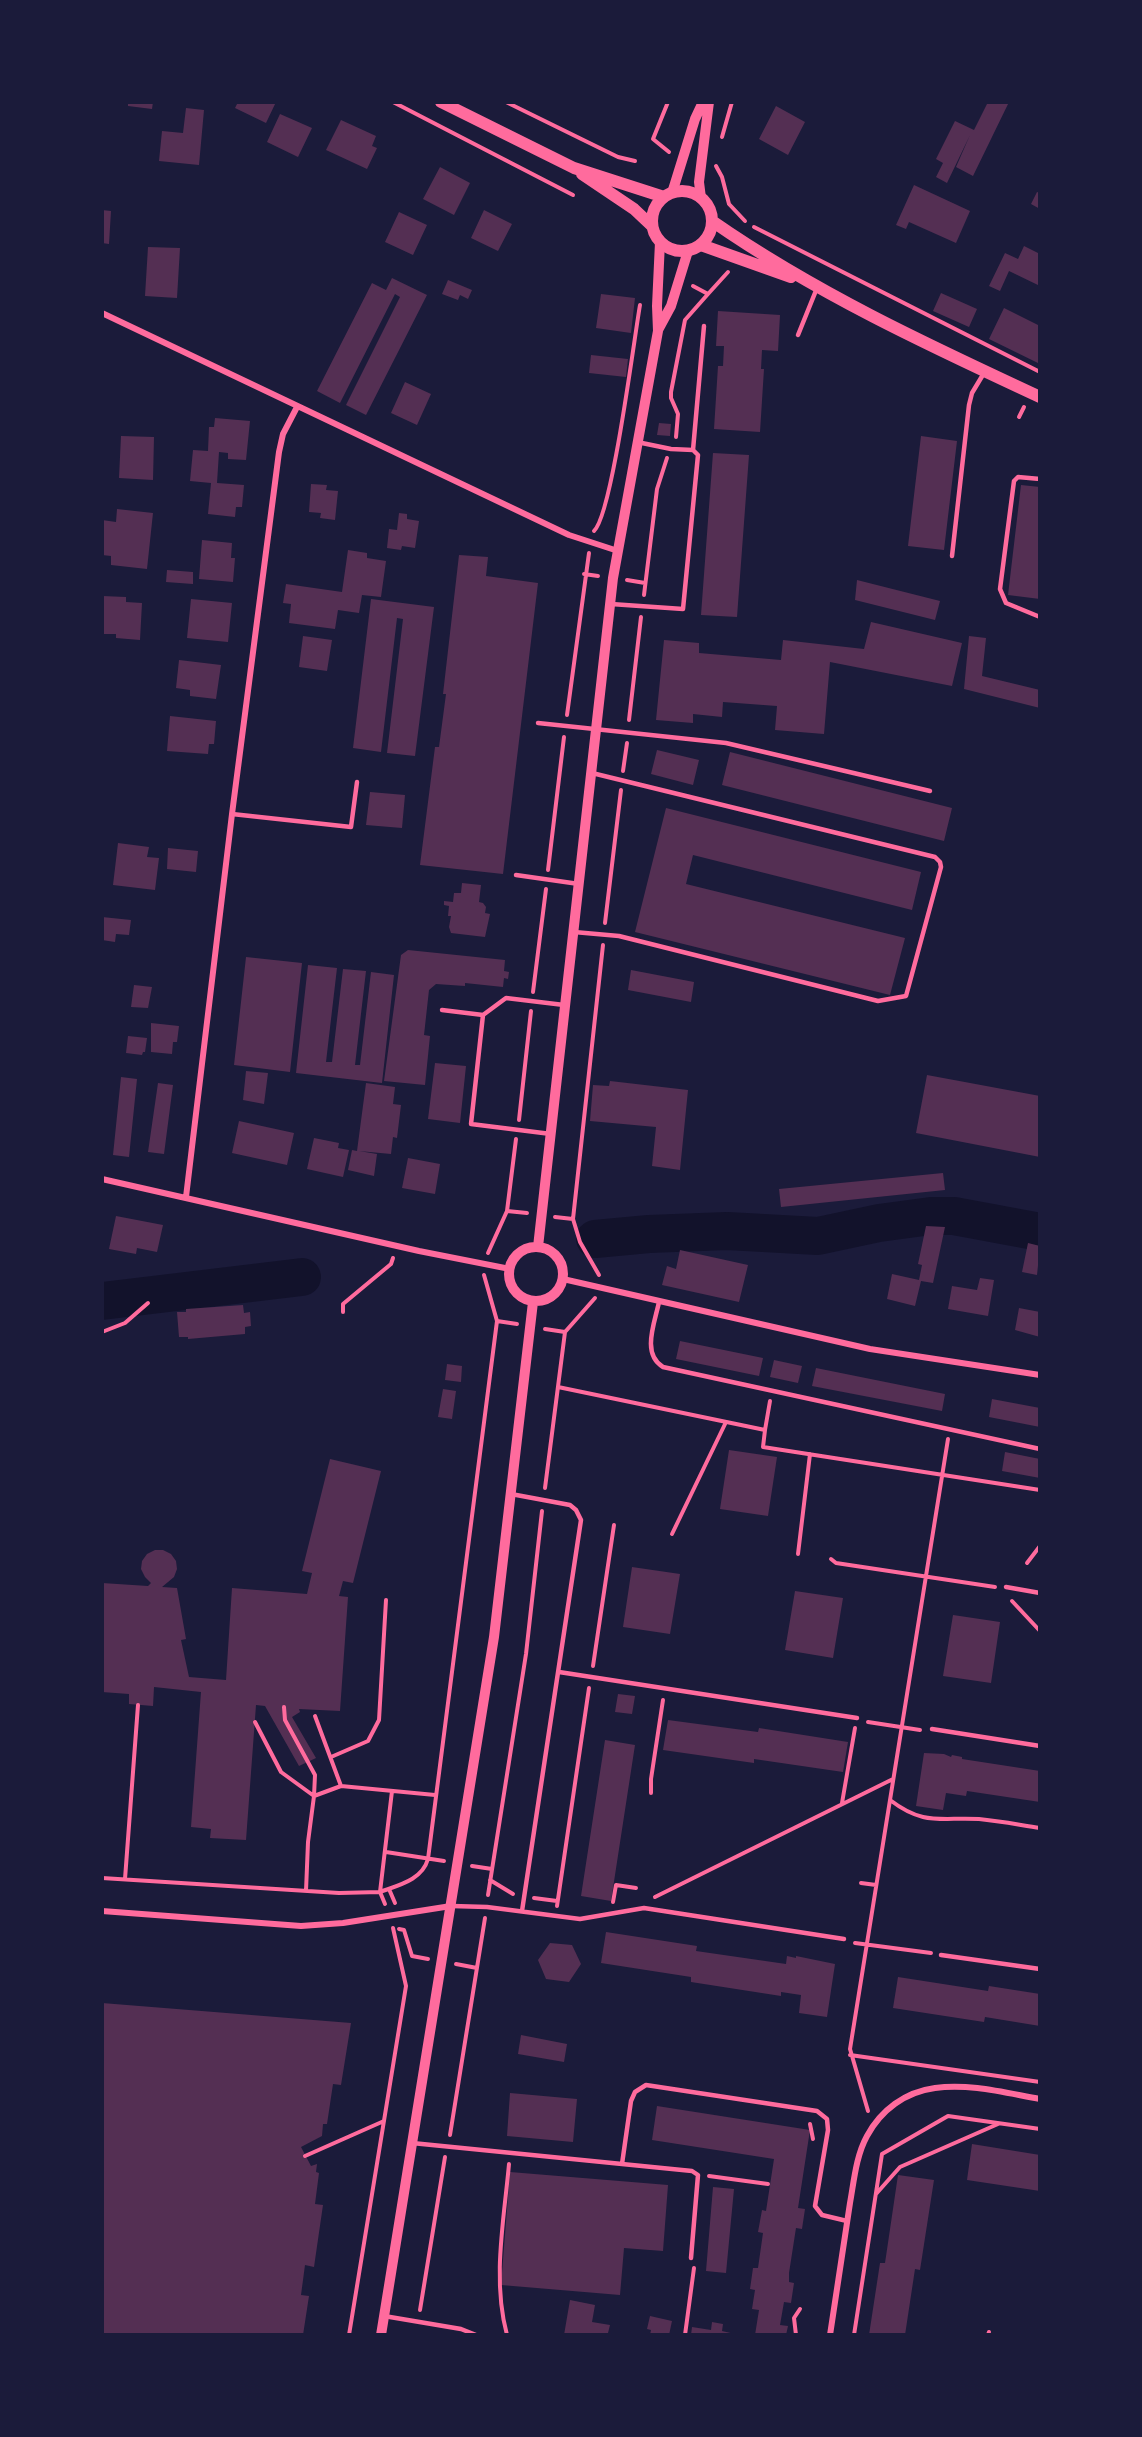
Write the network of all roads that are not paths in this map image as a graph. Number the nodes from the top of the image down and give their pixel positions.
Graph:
1 (441, 102) edge
2 (703, 102) edge
3 (709, 102) edge
4 (574, 168) junction
5 (668, 195) junction
6 (701, 198) junction
7 (712, 221) junction
8 (652, 226) junction
9 (660, 242) junction
10 (701, 245) junction
11 (688, 251) junction
12 (804, 281) junction
13 (817, 288) junction
14 (102, 314) edge
15 (704, 326) dead end
16 (658, 331) junction
17 (798, 335) dead end
18 (985, 370) junction
19 (1040, 397) edge
20 (297, 407) junction
21 (637, 442) junction
22 (693, 450) junction
23 (1040, 479) edge
24 (618, 551) junction
25 (952, 556) dead end
26 (611, 604) junction
27 (1040, 617) edge
28 (538, 723) dead end
29 (597, 731) junction
30 (592, 773) junction
31 (357, 782) dead end
32 (930, 791) dead end
33 (232, 814) junction
34 (516, 875) dead end
35 (580, 884) junction
36 (574, 932) junction
37 (566, 1005) junction
38 (442, 1010) dead end
39 (483, 1015) junction
40 (551, 1134) junction
41 (102, 1179) edge
42 (186, 1197) junction
43 (538, 1247) junction
44 (510, 1269) junction
45 (563, 1279) junction
46 (533, 1302) junction
47 (659, 1302) junction
48 (1040, 1375) edge
49 (1040, 1449) edge
50 (511, 1494) junction
51 (1006, 1587) road end
52 (1040, 1593) edge
53 (559, 1672) junction
54 (857, 1718) road end
55 (932, 1729) road end
56 (1040, 1746) edge
57 (452, 1905) junction
58 (102, 1911) edge
59 (522, 1911) junction
60 (844, 1939) road end
61 (941, 1955) road end
62 (1040, 1969) edge
63 (1040, 2099) edge
64 (412, 2143) junction
65 (622, 2164) junction
66 (847, 2221) junction
67 (691, 2258) dead end
68 (384, 2316) junction
69 (381, 2335) edge
70 (476, 2335) edge
71 (830, 2335) edge

1 - 4 main road
2 - 5 street
3 - 6 street
4 - 5 main road
4 - 8 main road
5 - 6 main road
5 - 8 main road
6 - 7 main road
7 - 10 main road
7 - 12 main road
8 - 9 main road
9 - 11 main road
9 - 16 street
10 - 11 main road
10 - 12 main road
11 - 16 street
12 - 13 main road
13 - 17 lane
13 - 18 main road
14 - 20 street
15 - 22 lane
16 - 21 street
18 - 19 main road
18 - 25 lane
20 - 24 street
20 - 33 street
21 - 22 lane
21 - 24 street
22 - 26 lane
23 - 27 lane
24 - 26 street
26 - 29 street
28 - 29 lane
29 - 30 street
29 - 32 lane
30 - 35 street
30 - 36 lane
31 - 33 lane
33 - 42 street
34 - 35 lane
35 - 36 street
36 - 37 street
37 - 39 lane
37 - 40 street
38 - 39 lane
39 - 40 lane
40 - 43 street
41 - 42 street
42 - 44 street
43 - 44 street
43 - 45 street
44 - 46 street
45 - 46 street
45 - 47 street
46 - 50 street
47 - 48 street
47 - 49 lane
50 - 53 lane
50 - 57 street
51 - 52 lane
53 - 54 lane
53 - 59 lane
55 - 56 lane
57 - 58 street
57 - 59 lane
57 - 64 street
59 - 60 lane
61 - 62 lane
63 - 66 street
64 - 65 lane
64 - 68 street
65 - 66 lane
65 - 67 lane
66 - 71 street
68 - 69 street
68 - 70 lane

